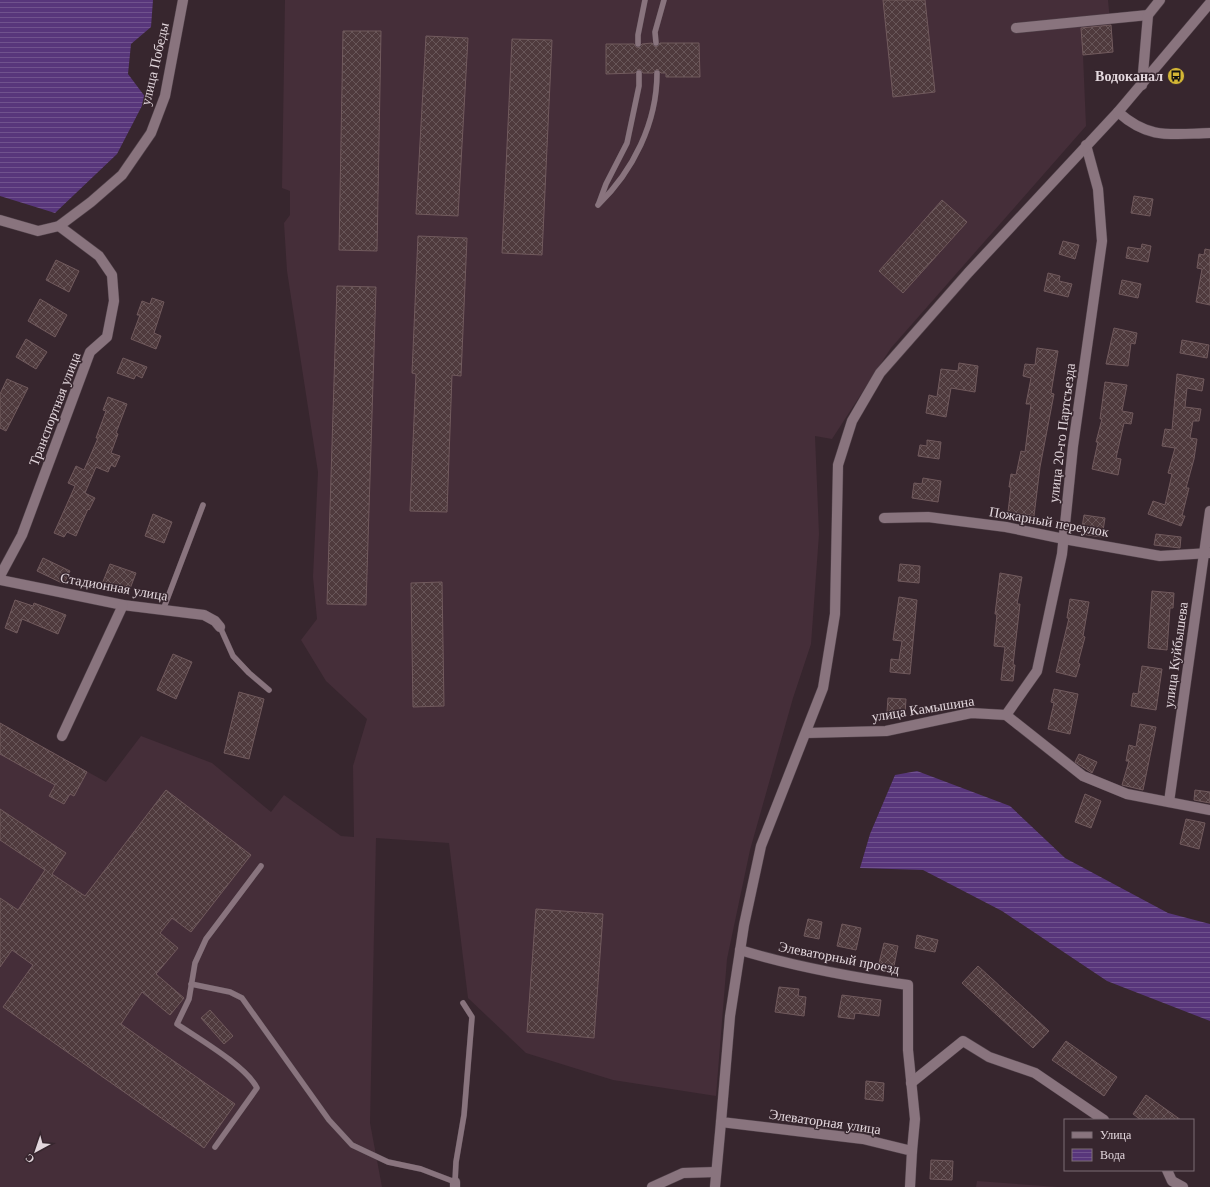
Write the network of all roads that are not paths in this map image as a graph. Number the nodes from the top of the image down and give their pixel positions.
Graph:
1 (183, 0) edge
2 (645, 0) edge
3 (664, 0) edge
4 (1160, 0) edge
5 (1210, 3) edge
6 (1148, 15) junction
7 (1016, 28) dead end
8 (638, 44) dead end
9 (656, 44) dead end
10 (639, 73) dead end
11 (656, 73) dead end
12 (1142, 85) junction
13 (1118, 112) junction
14 (1210, 133) edge
15 (1086, 145) junction
16 (0, 220) edge
17 (59, 226) junction
18 (203, 505) dead end
19 (1210, 512) edge
20 (884, 518) dead end
21 (1064, 539) junction
22 (1207, 554) edge
23 (0, 576) edge
24 (0, 580) edge
25 (123, 605) junction
26 (163, 610) junction
27 (220, 627) joint
28 (269, 690) dead end
29 (1006, 716) junction
30 (806, 733) junction
31 (62, 736) dead end
32 (1169, 802) junction
33 (1210, 810) edge
34 (260, 866) dead end
35 (740, 950) junction
36 (192, 984) junction
37 (463, 1003) dead end
38 (911, 1083) junction
39 (1103, 1119) edge
40 (721, 1122) junction
41 (215, 1147) dead end
42 (912, 1151) junction
43 (1167, 1171) edge
44 (716, 1172) junction
45 (455, 1185) edge
46 (652, 1187) edge
47 (715, 1187) edge
48 (910, 1187) edge
49 (1182, 1187) edge

1 - 17 street, улица Победы
2 - 8 lane
3 - 9 lane
4 - 6 street
5 - 12 street
6 - 7 street
6 - 12 street
10 - 11 lane
12 - 13 street
13 - 14 street
13 - 15 street
15 - 21 street, улица 20-го Партсъезда
15 - 30 street
16 - 17 street, улица Победы
17 - 23 street, Транспортная улица
18 - 26 lane
19 - 22 street, улица Куйбышева
20 - 21 street, Пожарный переулок
21 - 22 street, Пожарный переулок
21 - 29 street, улица 20-го Партсъезда
22 - 32 street, улица Куйбышева
24 - 25 street, Стадионная улица
25 - 26 street, Стадионная улица
25 - 31 street
26 - 27 street, Стадионная улица
27 - 28 lane
29 - 30 street, улица Камышина
29 - 32 street
30 - 35 street
32 - 33 street
34 - 36 lane
35 - 38 street, Элеваторный проезд
35 - 40 street
36 - 41 lane
36 - 45 lane
37 - 45 lane
38 - 39 street
38 - 42 street, Элеваторный проезд
40 - 42 street, Элеваторная улица
40 - 44 street
42 - 48 street
43 - 49 street
44 - 46 street
44 - 47 street

